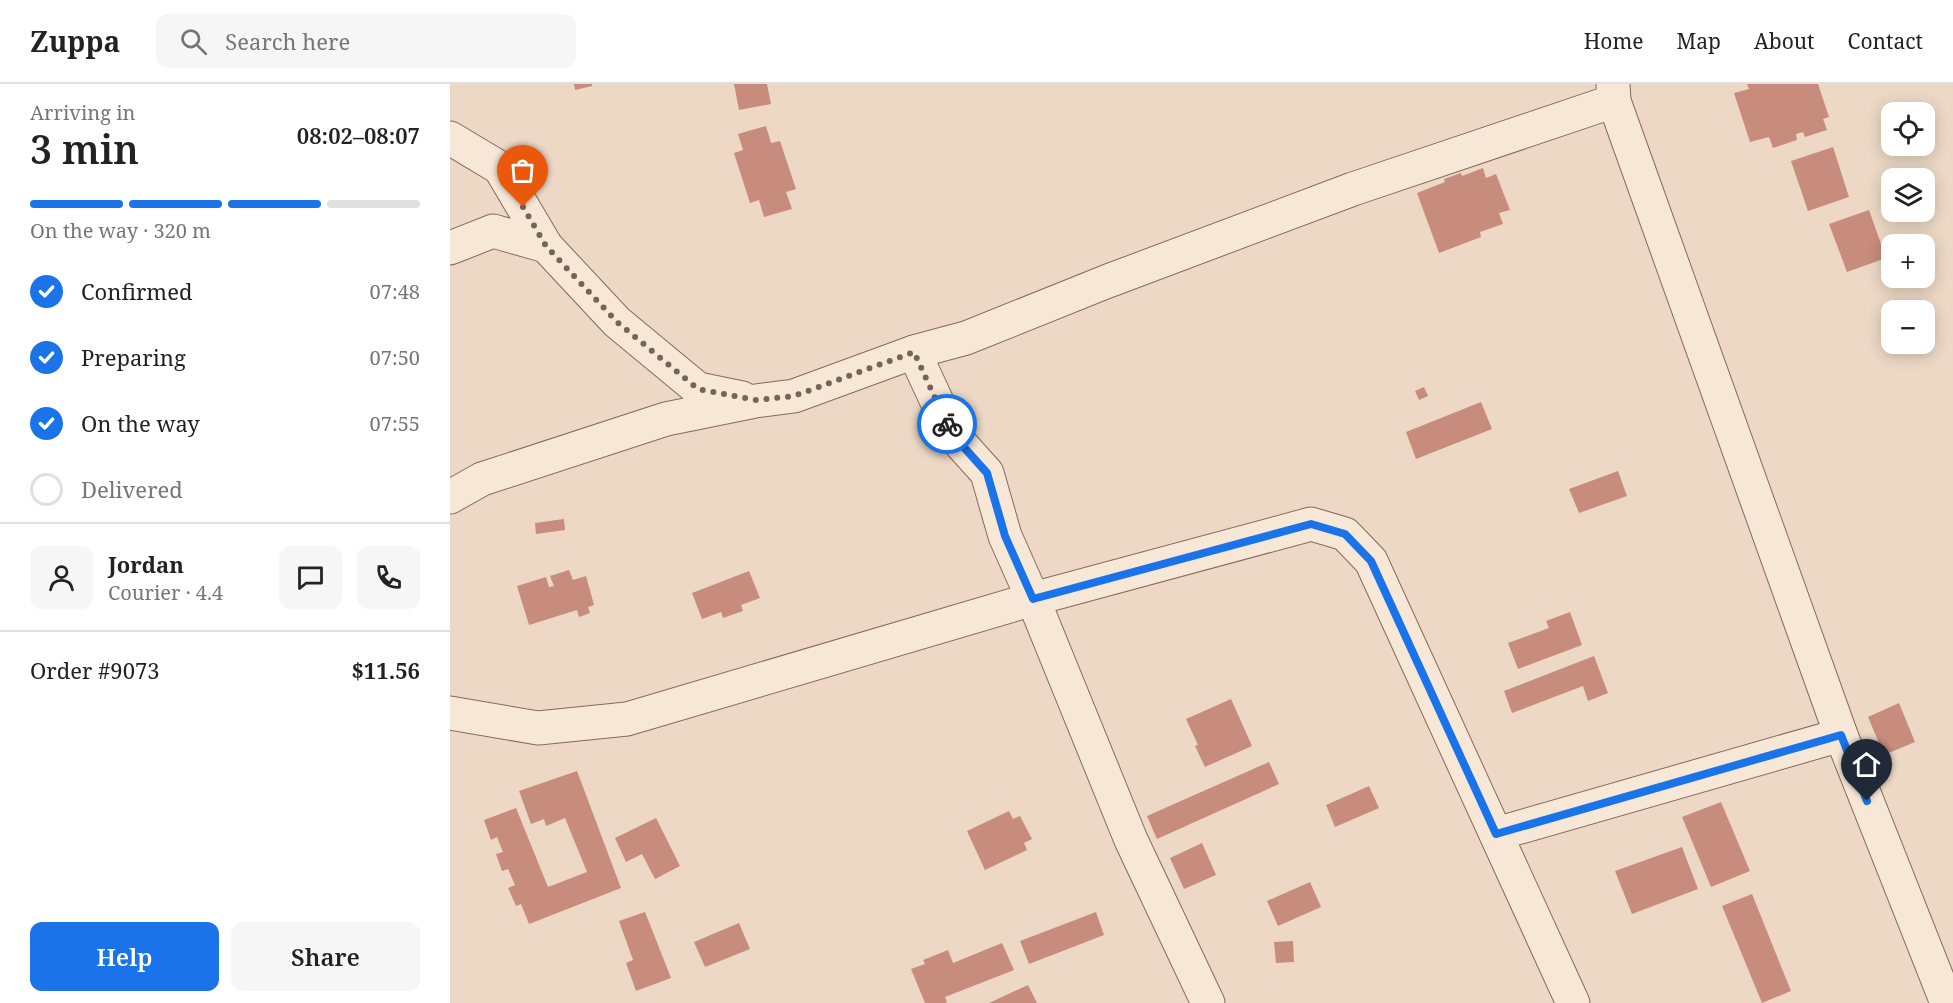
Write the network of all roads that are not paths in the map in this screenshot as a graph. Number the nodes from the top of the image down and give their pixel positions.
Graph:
1 (1614, 93) edge
2 (450, 138) edge
3 (546, 246) junction
4 (450, 248) edge
5 (914, 352) junction
6 (756, 400) junction
7 (450, 497) edge
8 (1033, 599) junction
9 (450, 713) edge
10 (1841, 735) junction
11 (1496, 834) junction
12 (1208, 1003) edge
13 (1573, 1003) edge
14 (1947, 1003) edge

1 - 5 street
1 - 10 street
2 - 3 street
3 - 4 street
3 - 6 street
5 - 6 street
5 - 8 street
6 - 7 street
8 - 9 street
8 - 11 street
8 - 12 street
10 - 11 street
10 - 14 street
11 - 13 street

